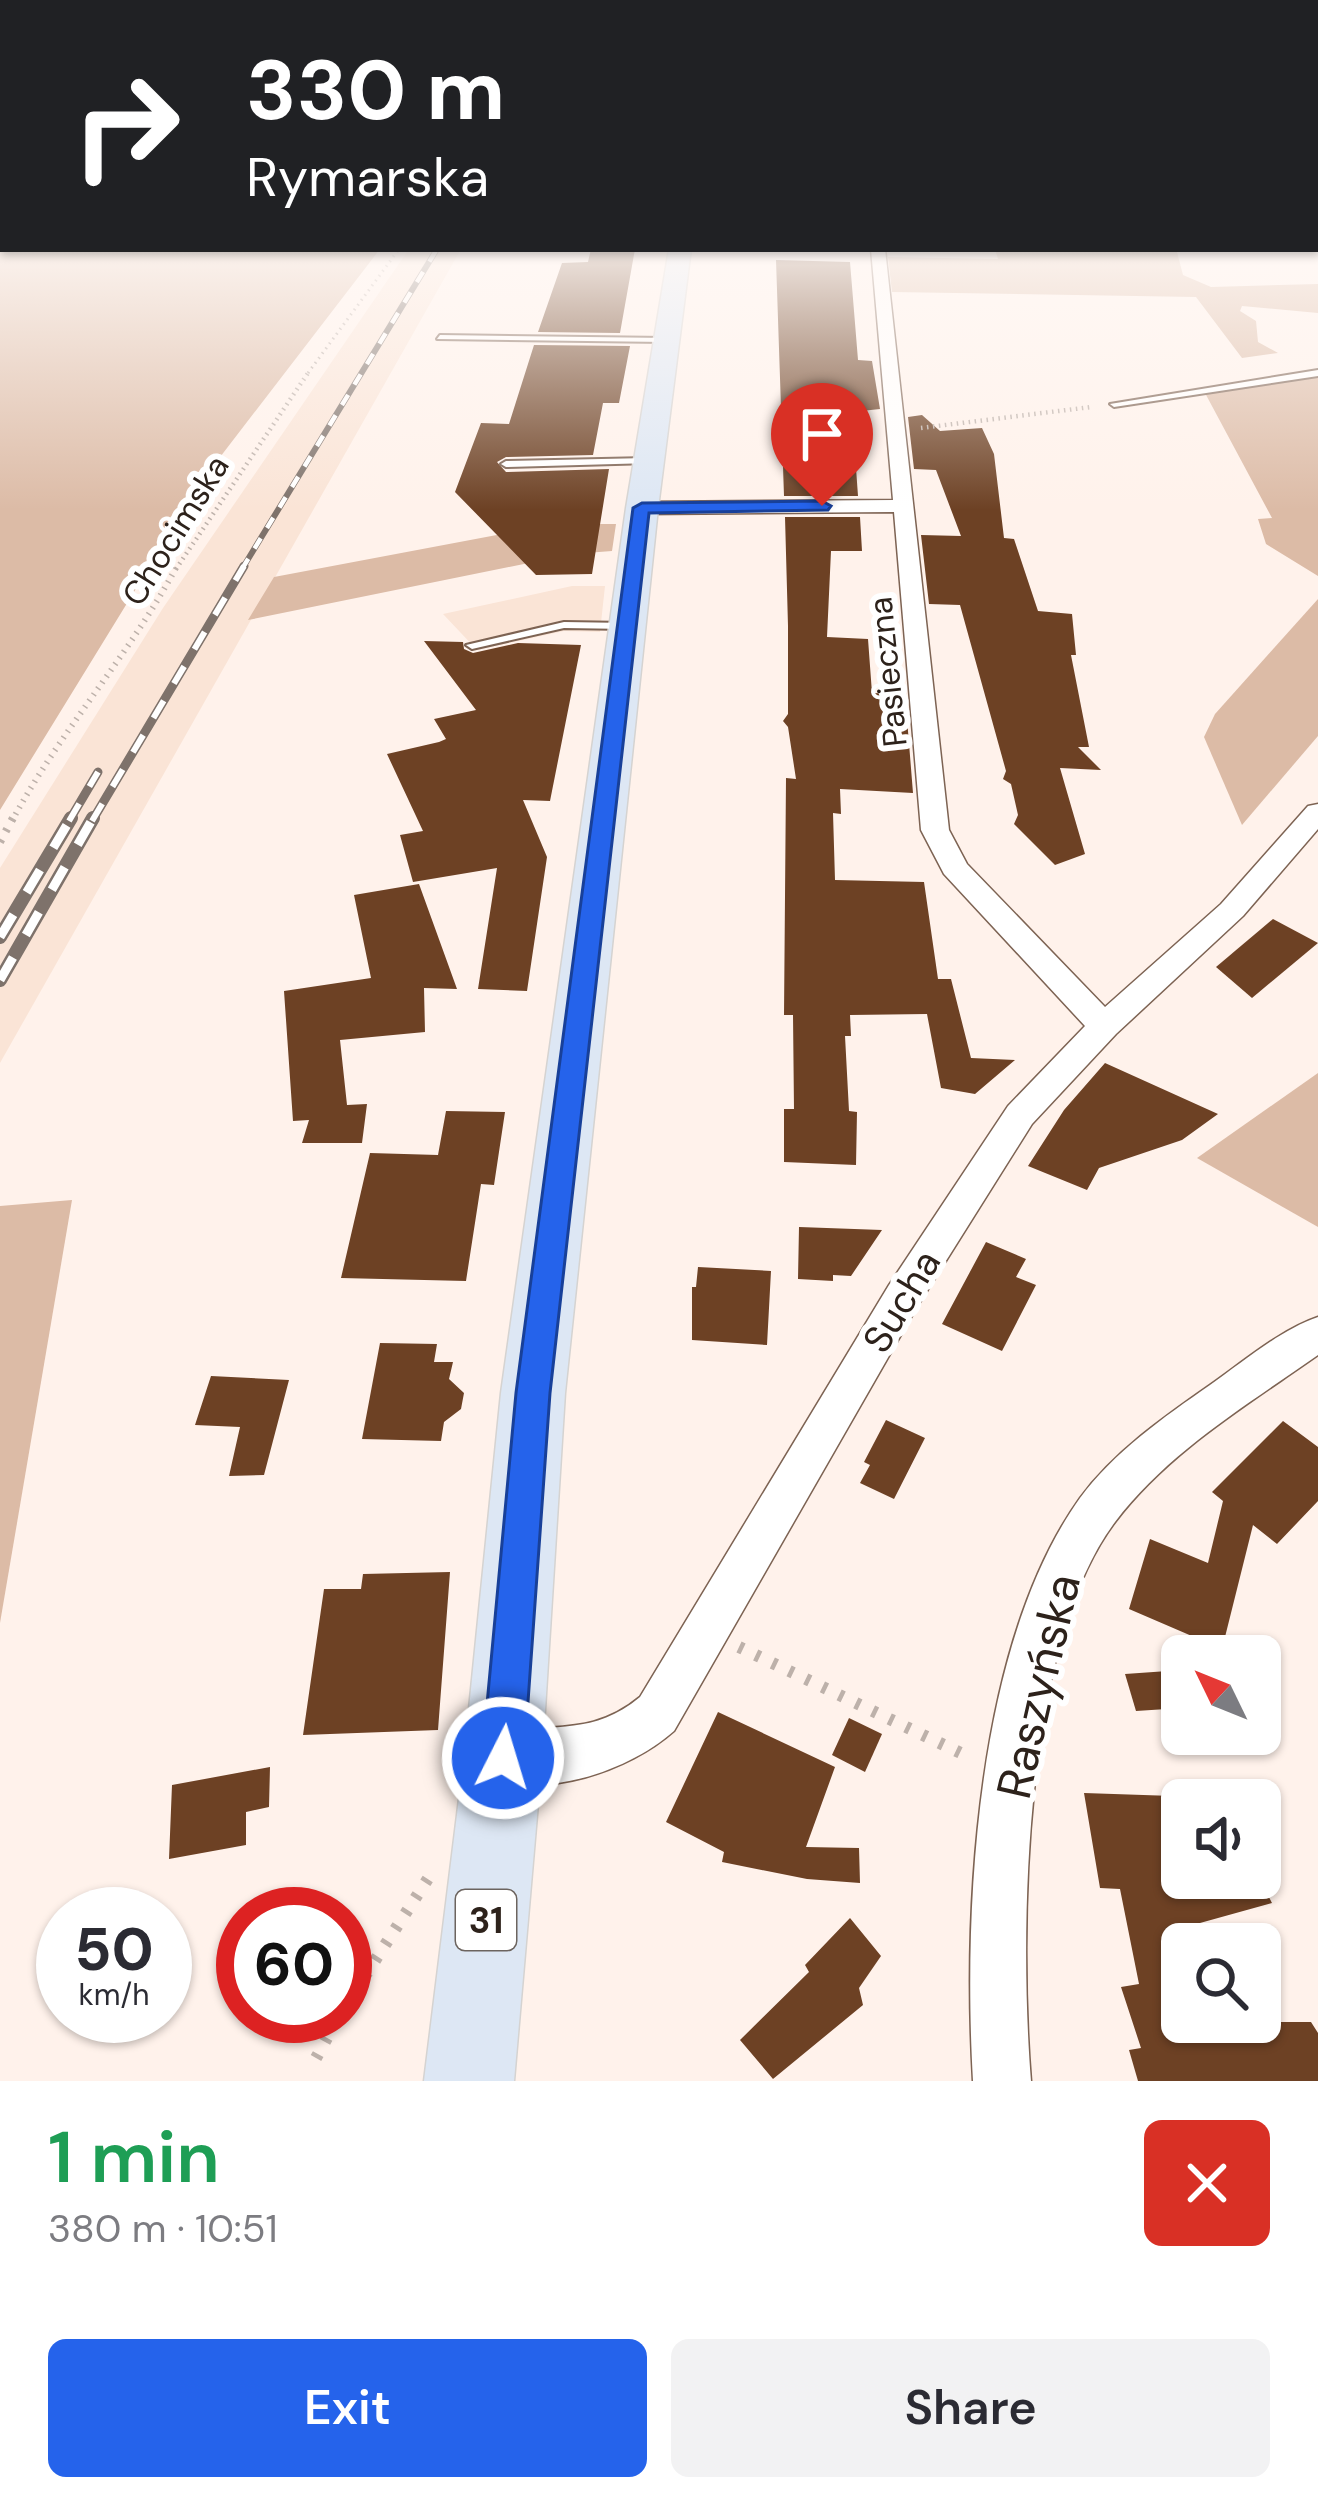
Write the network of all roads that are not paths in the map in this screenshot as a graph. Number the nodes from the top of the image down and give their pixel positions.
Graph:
1 (670, 316) edge
2 (885, 316) edge
3 (440, 337) dead end
4 (666, 340) junction
5 (1318, 374) edge
6 (1114, 404) road end
7 (506, 464) dead end
8 (645, 485) junction
9 (904, 506) junction
10 (628, 626) junction
11 (472, 645) dead end
12 (1318, 812) edge
13 (1104, 1025) junction
14 (1318, 1333) edge
15 (503, 1758) junction
16 (469, 2081) edge
17 (1002, 2081) edge

1 - 4 main road, 31
2 - 9 street, Pasieczna
3 - 4 lane
4 - 8 main road, 31
5 - 6 lane
7 - 8 lane
8 - 9 street
8 - 10 main road, 31
9 - 13 street, Pasieczna
10 - 11 lane
10 - 15 main road, 31
12 - 13 street, Sucha
13 - 15 street, Sucha
14 - 17 street, Raszyńska
15 - 16 main road, 31

